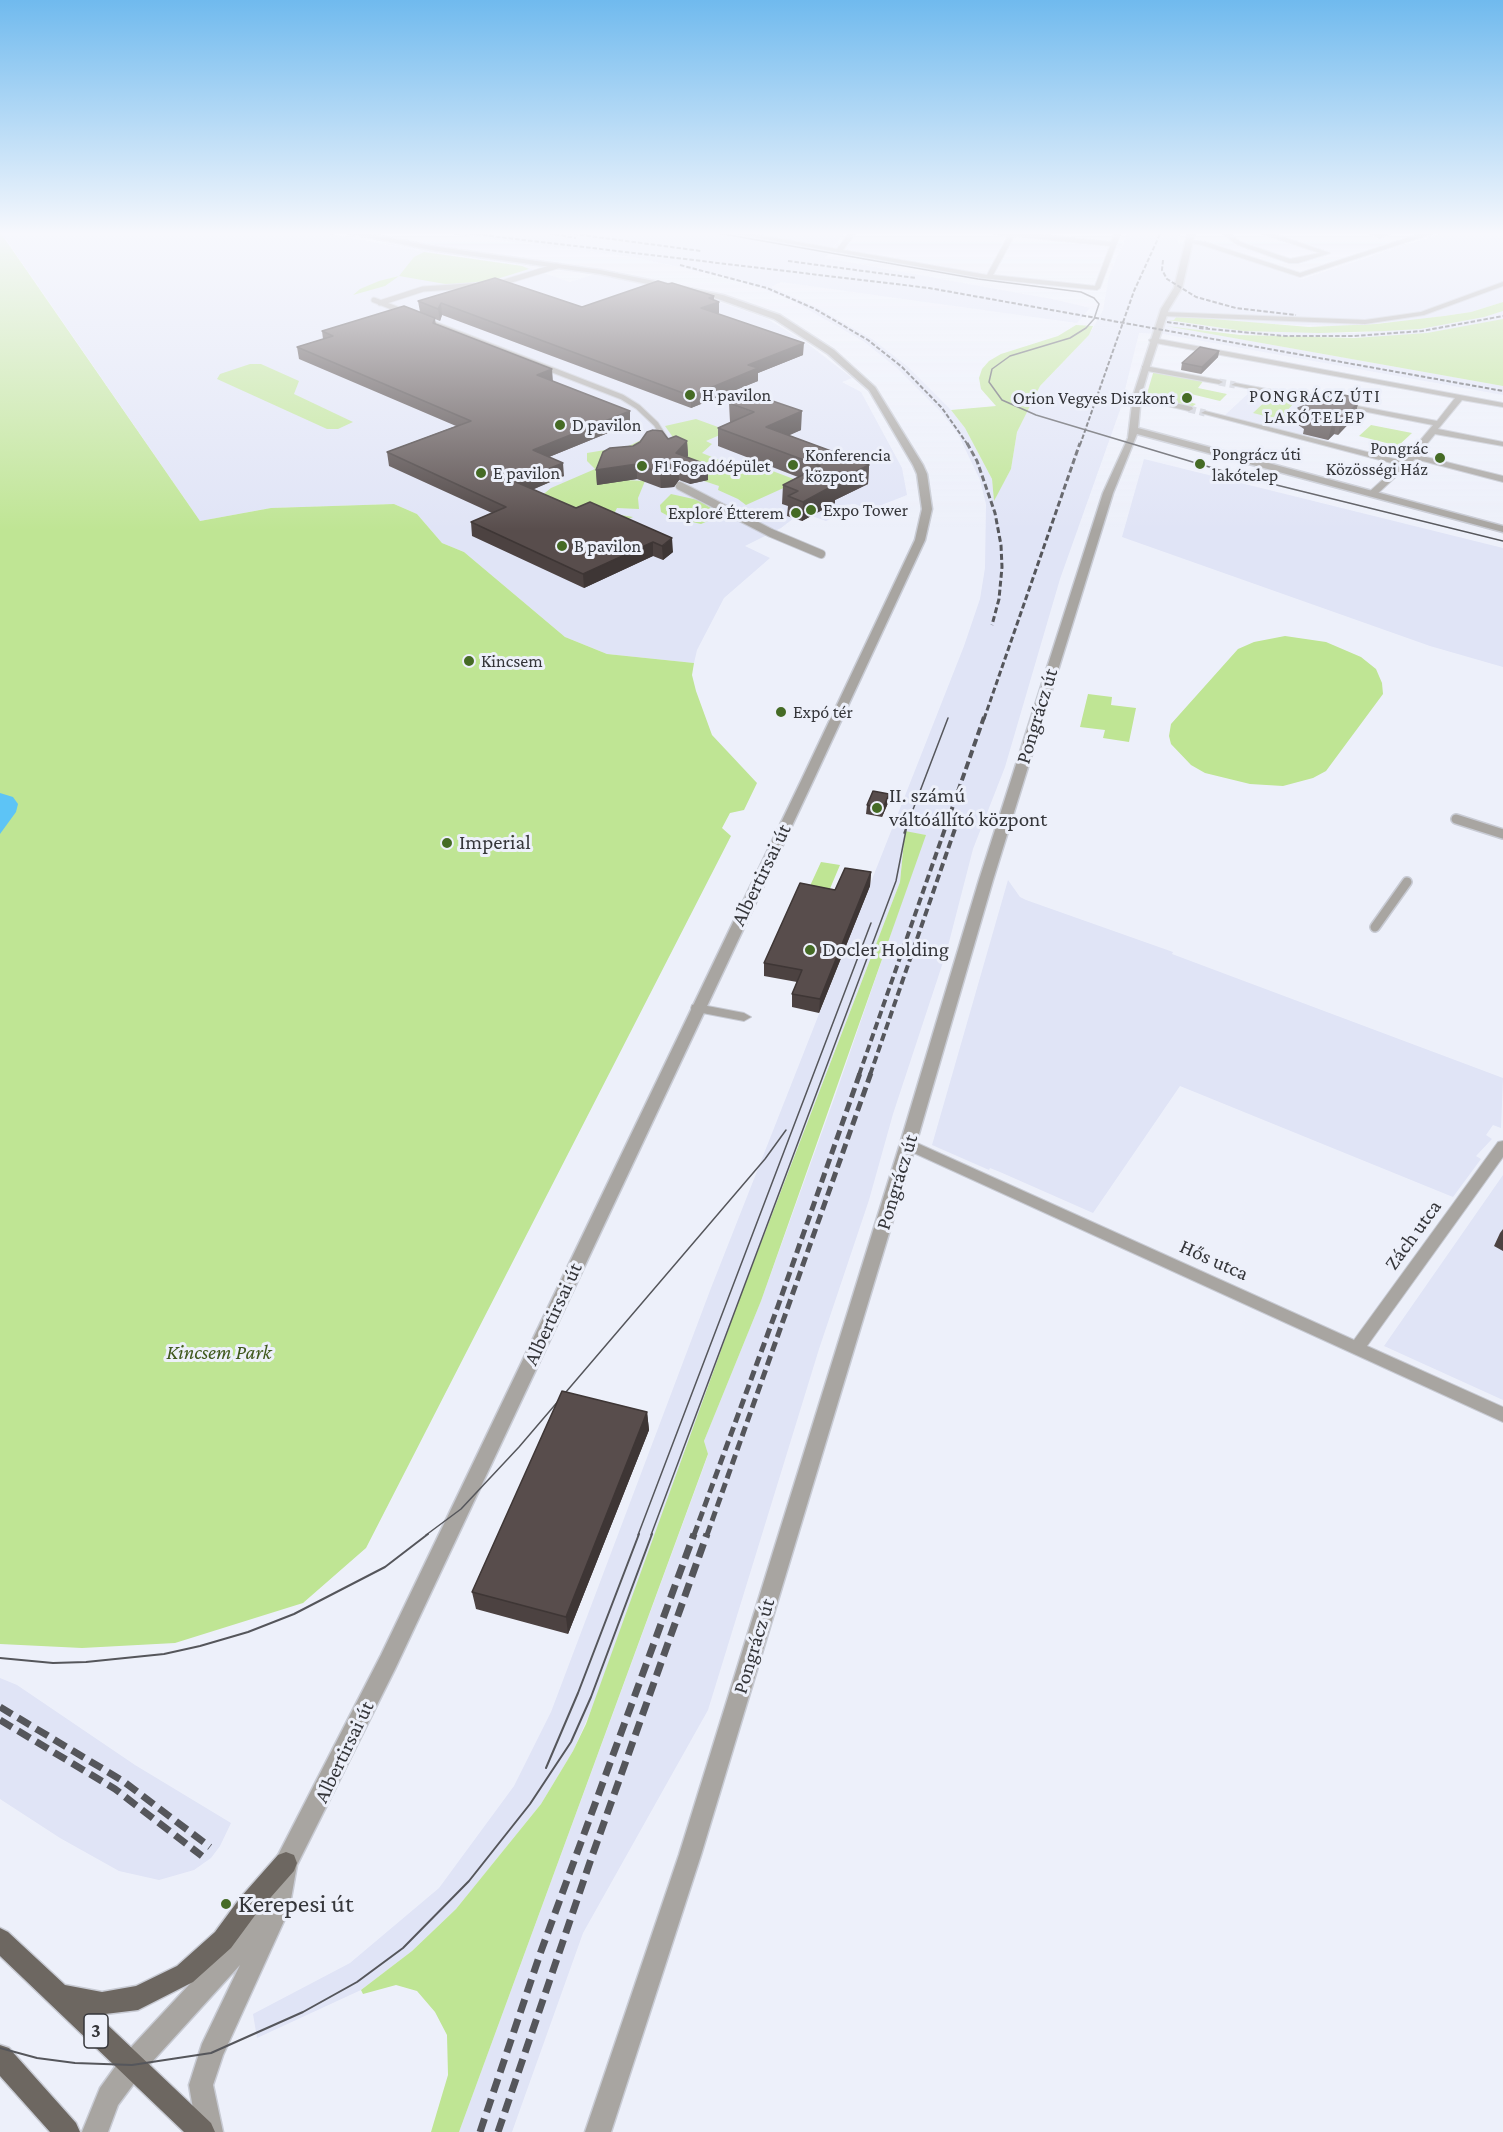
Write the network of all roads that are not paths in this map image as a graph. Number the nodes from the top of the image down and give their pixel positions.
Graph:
1 (455, 331) edge
2 (801, 331) edge
3 (1156, 331) edge
4 (1153, 340) junction
5 (1145, 368) junction
6 (1219, 382) tunnel mouth
7 (1235, 385) tunnel mouth
8 (1137, 396) junction
9 (1460, 397) junction
10 (1503, 405) edge
11 (1190, 409) tunnel mouth
12 (1206, 413) tunnel mouth
13 (1437, 427) junction
14 (1134, 430) junction
15 (1503, 444) edge
16 (671, 448) edge
17 (1413, 456) junction
18 (1405, 464) junction
19 (1503, 479) edge
20 (680, 486) dead end
21 (1372, 494) junction
22 (1503, 529) edge
23 (820, 554) dead end
24 (1456, 819) dead end
25 (1503, 834) edge
26 (1407, 882) dead end
27 (1375, 927) dead end
28 (697, 1008) junction
29 (744, 1017) dead end
30 (908, 1144) junction
31 (1503, 1146) edge
32 (1357, 1348) junction
33 (1503, 1415) edge
34 (286, 1863) junction
35 (0, 1940) edge
36 (60, 1996) junction
37 (0, 2057) edge
38 (132, 2065) junction
39 (95, 2131) edge
40 (67, 2132) edge
41 (202, 2132) edge
42 (210, 2132) edge
43 (598, 2132) edge

1 - 16 street
2 - 28 street, Albertirsai út
3 - 4 street, Pongrácz út
4 - 5 street, Pongrácz út
4 - 9 street
5 - 6 street
5 - 8 street, Pongrácz út
7 - 13 street
8 - 11 street
8 - 14 street, Pongrácz út
9 - 10 street
9 - 13 street
12 - 18 street
13 - 15 street
13 - 17 street
14 - 21 street
14 - 30 street, Pongrácz út
17 - 18 street
17 - 19 street
18 - 21 street
20 - 23 street
21 - 22 street
24 - 25 street
26 - 27 street
28 - 29 street
28 - 34 street, Albertirsai út
30 - 32 street, Hős utca
30 - 43 street, Pongrácz út
31 - 32 street, Zách utca
32 - 33 street, Hős utca
34 - 36 main road
34 - 38 street, Albertirsai út
34 - 42 street, Albertirsai út
35 - 36 main road, 3
36 - 38 main road, 3
37 - 40 main road
38 - 39 street, Albertirsai út
38 - 41 main road, 3

